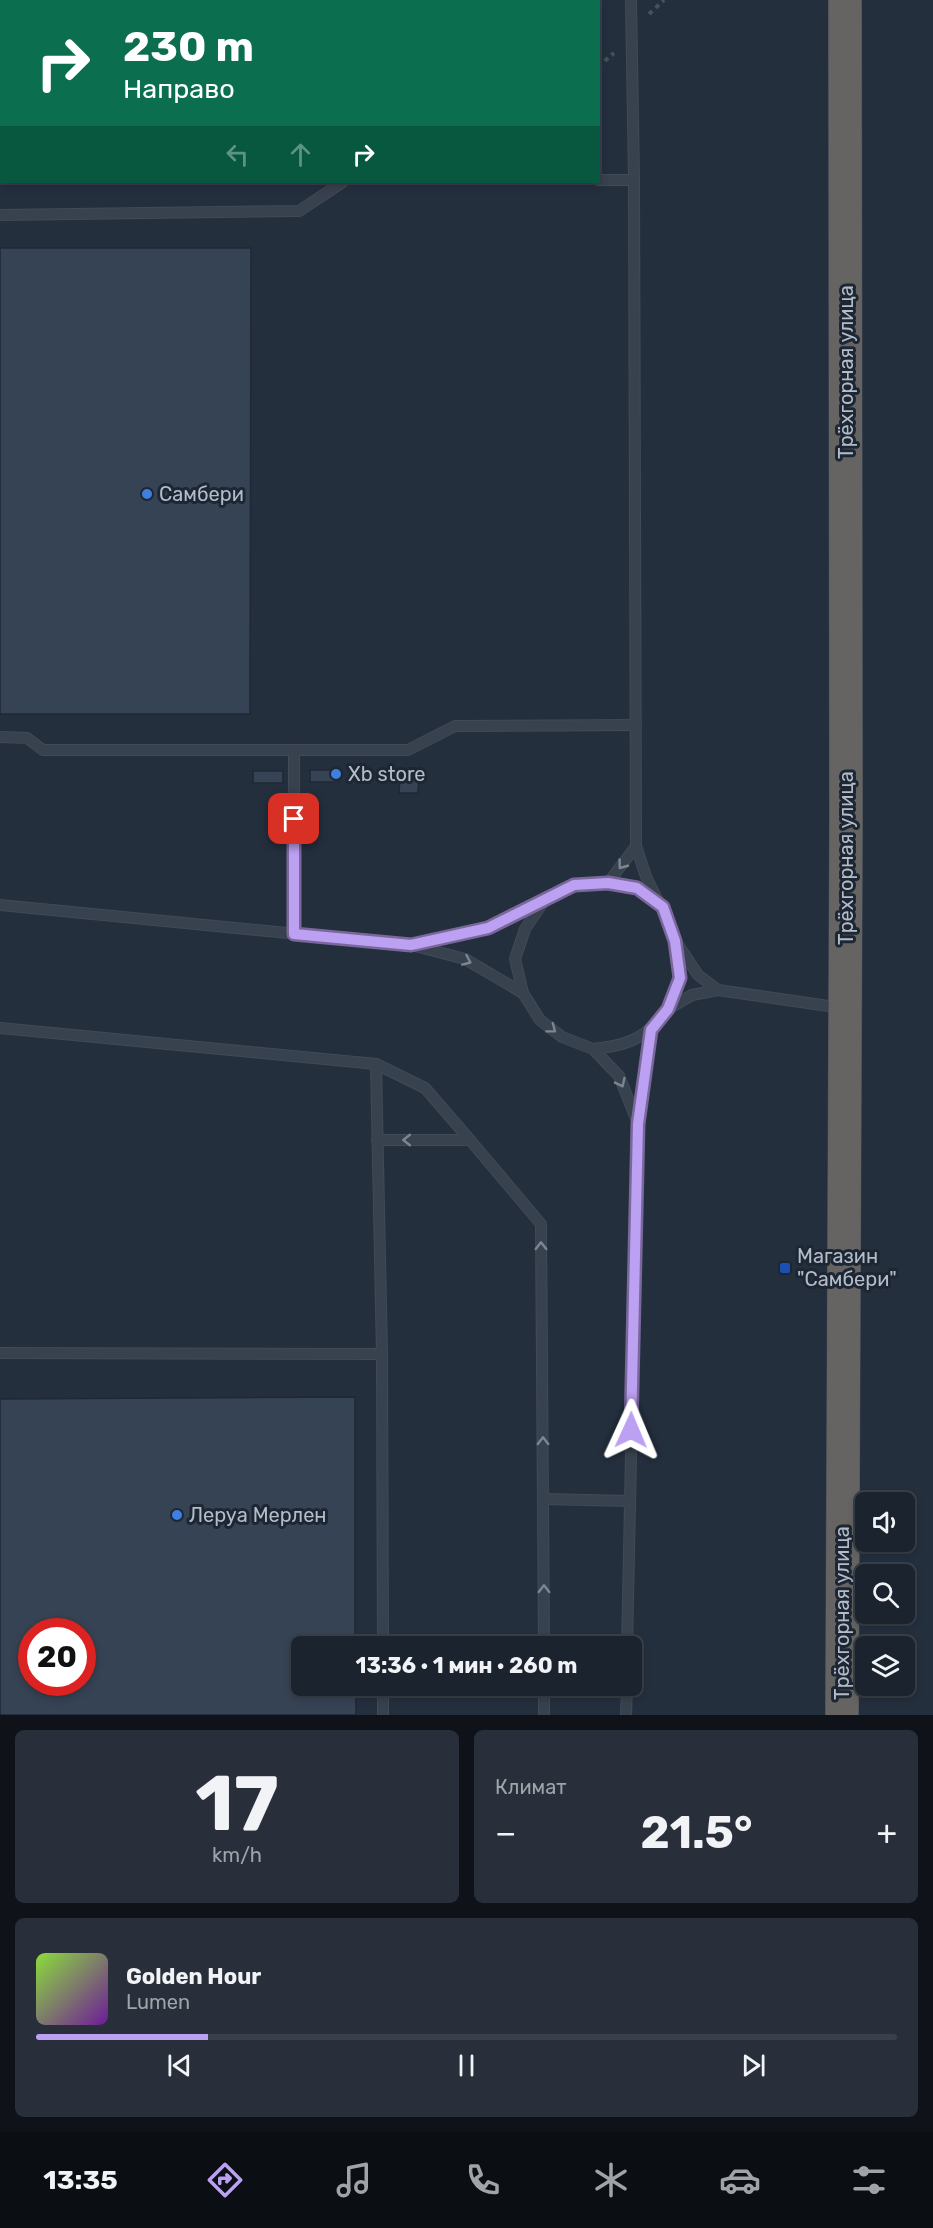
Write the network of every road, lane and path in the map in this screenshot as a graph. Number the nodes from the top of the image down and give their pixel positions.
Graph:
1 (631, 0) edge
2 (845, 0) edge
3 (600, 180) edge
4 (634, 180) junction
5 (341, 183) edge
6 (0, 215) edge
7 (636, 726) junction
8 (0, 737) edge
9 (294, 750) junction
10 (636, 846) junction
11 (608, 883) junction
12 (544, 901) junction
13 (0, 905) edge
14 (663, 907) junction
15 (294, 934) junction
16 (675, 941) junction
17 (411, 945) junction
18 (718, 990) junction
19 (523, 993) junction
20 (846, 1008) junction
21 (668, 1009) junction
22 (0, 1028) edge
23 (651, 1030) junction
24 (593, 1049) junction
25 (376, 1064) junction
26 (638, 1124) junction
27 (377, 1140) junction
28 (470, 1140) junction
29 (0, 1353) edge
30 (382, 1354) junction
31 (543, 1499) junction
32 (629, 1501) junction
33 (383, 1636) edge
34 (544, 1636) edge
35 (627, 1636) edge
36 (383, 1696) edge
37 (544, 1696) edge
38 (627, 1696) edge
39 (383, 1715) edge
40 (544, 1715) edge
41 (626, 1715) edge
42 (842, 1715) edge

1 - 4 lane
2 - 20 highway, Трёхгорная улица
3 - 4 lane
4 - 7 lane
5 - 6 lane
7 - 9 lane
7 - 10 lane
8 - 9 lane
9 - 15 lane
10 -> 11 lane
10 - 14 lane
11 - 12 lane
11 - 14 lane
12 - 17 lane
12 - 19 lane
13 - 15 lane
14 - 16 lane
15 - 17 lane
16 - 18 lane
16 - 21 lane
17 -> 19 lane
18 - 20 lane
18 - 21 lane
19 -> 24 lane
20 - 42 highway, Трёхгорная улица
21 - 23 lane
22 - 25 lane
23 - 24 lane
23 - 26 lane
24 -> 26 lane
25 - 27 lane
25 - 28 lane
26 - 32 lane
28 -> 27 lane
27 - 30 lane
31 -> 28 lane
29 - 30 lane
30 - 33 lane
31 - 32 lane
34 -> 31 lane
32 - 35 lane
36 - 39 lane
37 - 40 lane
38 - 41 lane

